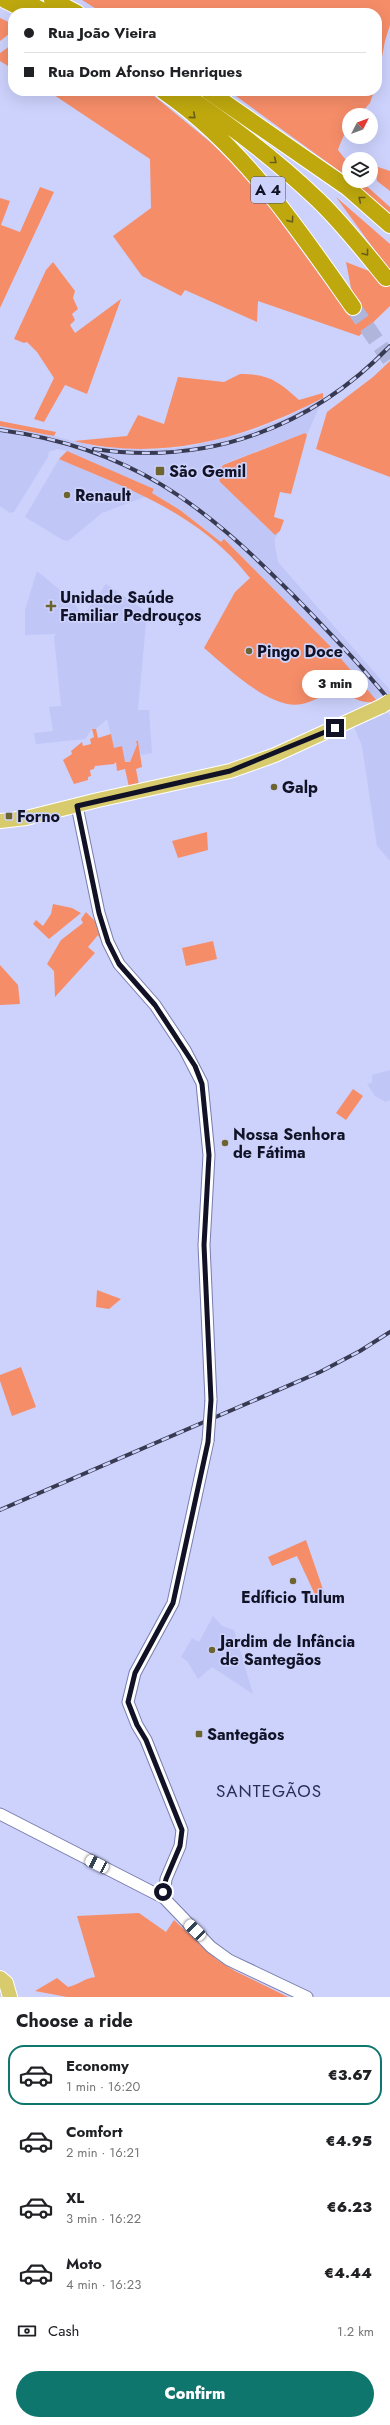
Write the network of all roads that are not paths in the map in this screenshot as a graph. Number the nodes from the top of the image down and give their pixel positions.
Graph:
1 (5, 0) edge
2 (22, 0) edge
3 (52, 0) edge
4 (21, 8) edge
5 (37, 8) edge
6 (67, 8) edge
7 (169, 96) edge
8 (186, 96) edge
9 (215, 96) edge
10 (390, 224) edge
11 (386, 278) dead end
12 (353, 307) tunnel mouth
13 (386, 704) edge
14 (77, 806) junction
15 (0, 821) edge
16 (0, 1814) edge
17 (164, 1898) junction
18 (0, 1978) edge
19 (10, 1997) edge
20 (307, 1997) edge

1 - 4 highway
2 - 5 highway
3 - 6 highway
7 -> 12 highway, A 4
8 -> 11 highway, A 4
10 -> 9 highway
13 - 14 main road
14 - 15 main road
14 - 17 street, bridge
16 - 17 street
17 - 20 street
18 - 19 main road

